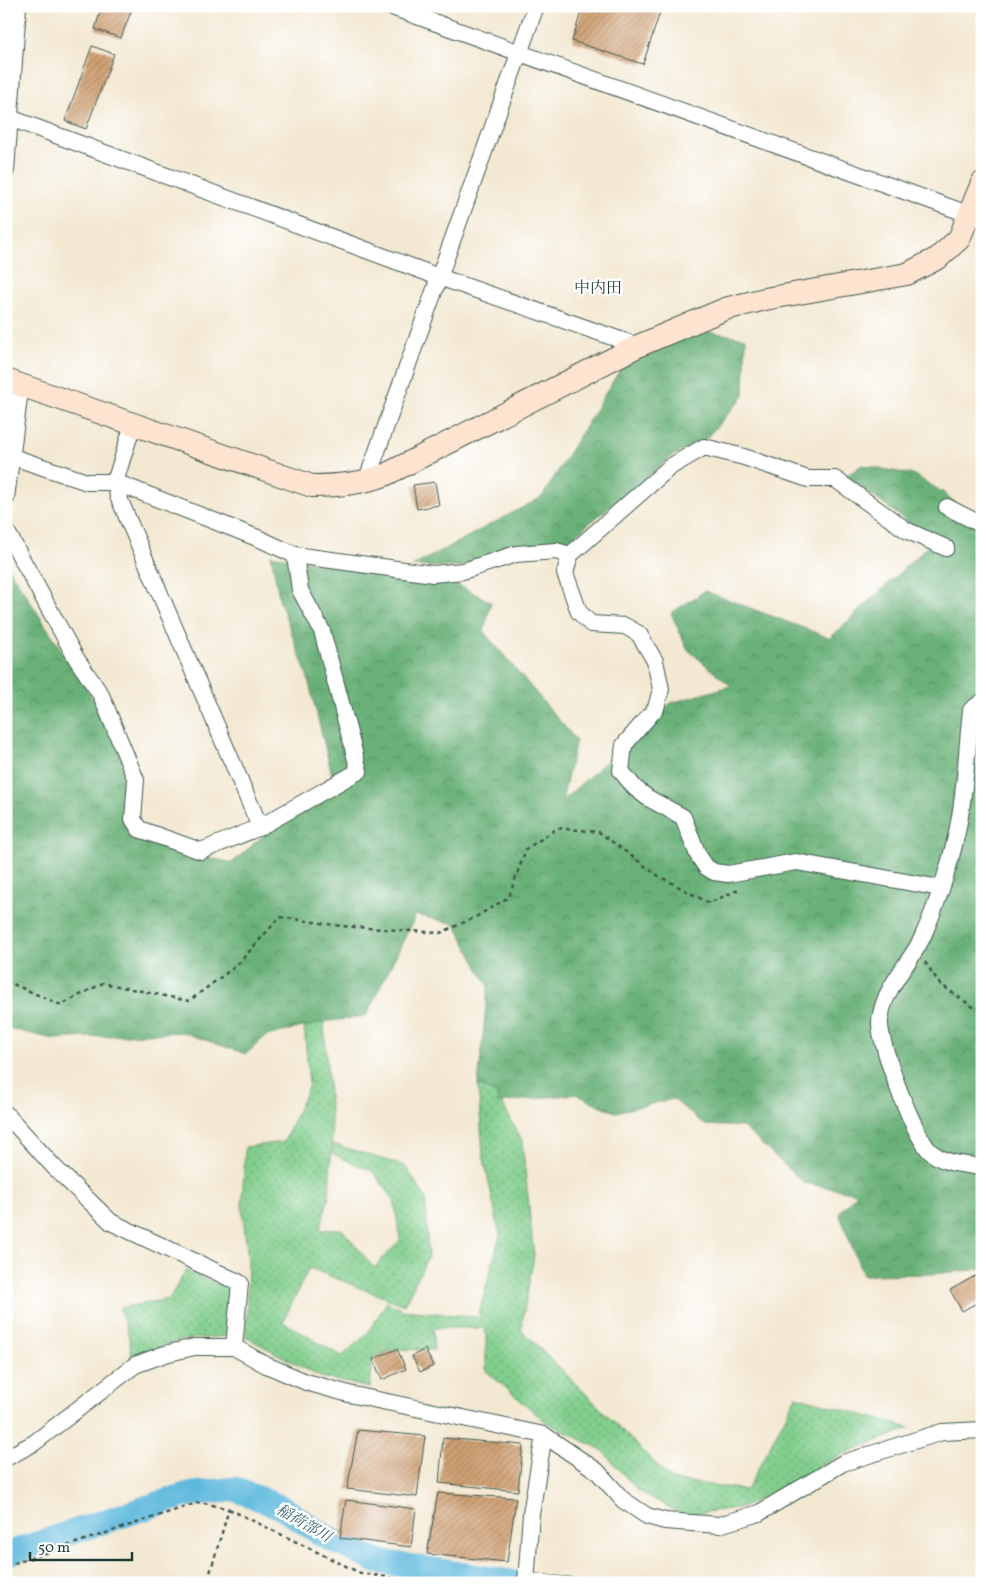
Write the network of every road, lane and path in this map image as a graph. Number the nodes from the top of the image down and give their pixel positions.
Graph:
1 (18, 6) edge
2 (389, 6) edge
3 (536, 6) edge
4 (11, 35) edge
5 (519, 53) junction
6 (10, 70) edge
7 (10, 118) junction
8 (6, 170) edge
9 (982, 183) edge
10 (976, 217) edge
11 (439, 277) junction
12 (638, 346) junction
13 (14, 381) edge
14 (133, 424) junction
15 (13, 457) junction
16 (115, 482) junction
17 (366, 482) junction
18 (6, 498) edge
19 (947, 506) dead end
20 (982, 525) edge
21 (6, 530) edge
22 (946, 548) dead end
23 (295, 555) junction
24 (570, 555) junction
25 (982, 702) edge
26 (260, 827) junction
27 (940, 888) junction
28 (738, 890) dead end
29 (915, 948) junction
30 (6, 981) edge
31 (982, 1007) edge
32 (6, 1114) edge
33 (982, 1167) edge
34 (234, 1347) junction
35 (982, 1430) edge
36 (544, 1434) junction
37 (6, 1458) edge
38 (229, 1508) junction
39 (6, 1566) edge
40 (527, 1580) edge
41 (207, 1583) edge
42 (424, 1583) edge
43 (587, 1583) edge

1 - 4 street
2 - 5 street
3 - 5 street
4 - 6 street
5 - 10 street
5 - 11 street
6 - 7 street
7 - 8 street
7 - 11 street
9 - 10 street
10 - 12 street
11 - 12 street
11 - 17 street
12 - 17 street
13 - 14 street
13 - 15 street
14 - 16 street
14 - 17 street
15 - 16 street
15 - 18 street
16 - 23 street
16 - 26 street
19 - 20 street
21 - 26 street
22 - 24 street
23 - 24 street
23 - 26 street
24 - 27 street
25 - 27 street
27 - 29 street
28 - 30 path
29 - 31 path
29 - 33 street
32 - 34 street
34 - 36 street
34 - 37 street
35 - 36 street
36 - 40 street
38 - 39 path
38 - 41 path
38 - 42 path
40 - 43 lane

